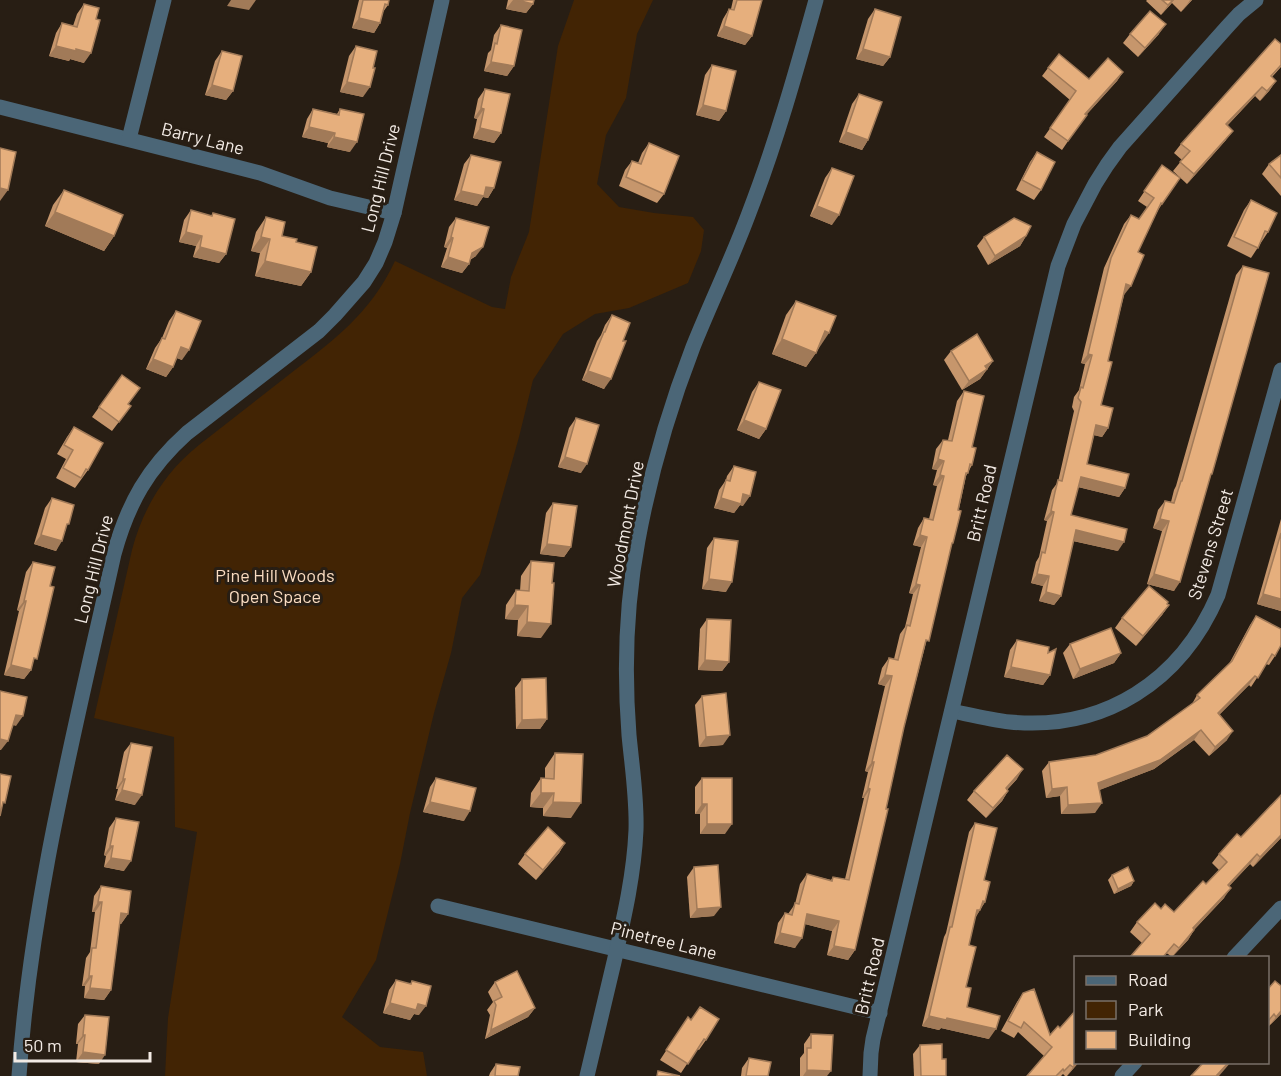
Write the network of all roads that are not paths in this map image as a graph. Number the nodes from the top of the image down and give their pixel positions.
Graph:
1 (164, 0) edge
2 (442, 0) edge
3 (816, 0) edge
4 (1256, 0) edge
5 (0, 107) edge
6 (129, 139) junction
7 (394, 213) junction
8 (1281, 370) edge
9 (952, 711) junction
10 (438, 906) dead end
11 (1281, 908) edge
12 (617, 949) junction
13 (1235, 956) edge
14 (880, 1012) junction
15 (1133, 1064) edge
16 (19, 1076) edge
17 (587, 1076) edge
18 (870, 1076) edge
19 (1122, 1076) edge

1 - 6 street
2 - 7 street, Long Hill Drive
3 - 12 street, Woodmont Drive
4 - 9 street, Britt Road
5 - 6 street, Barry Lane
6 - 7 street, Barry Lane
7 - 16 street, Long Hill Drive
8 - 9 street, Stevens Street
9 - 14 street, Britt Road
10 - 12 street, Pinetree Lane
11 - 13 street
12 - 14 street, Pinetree Lane
12 - 17 street, Woodmont Drive
14 - 18 street, Britt Road
15 - 19 street

